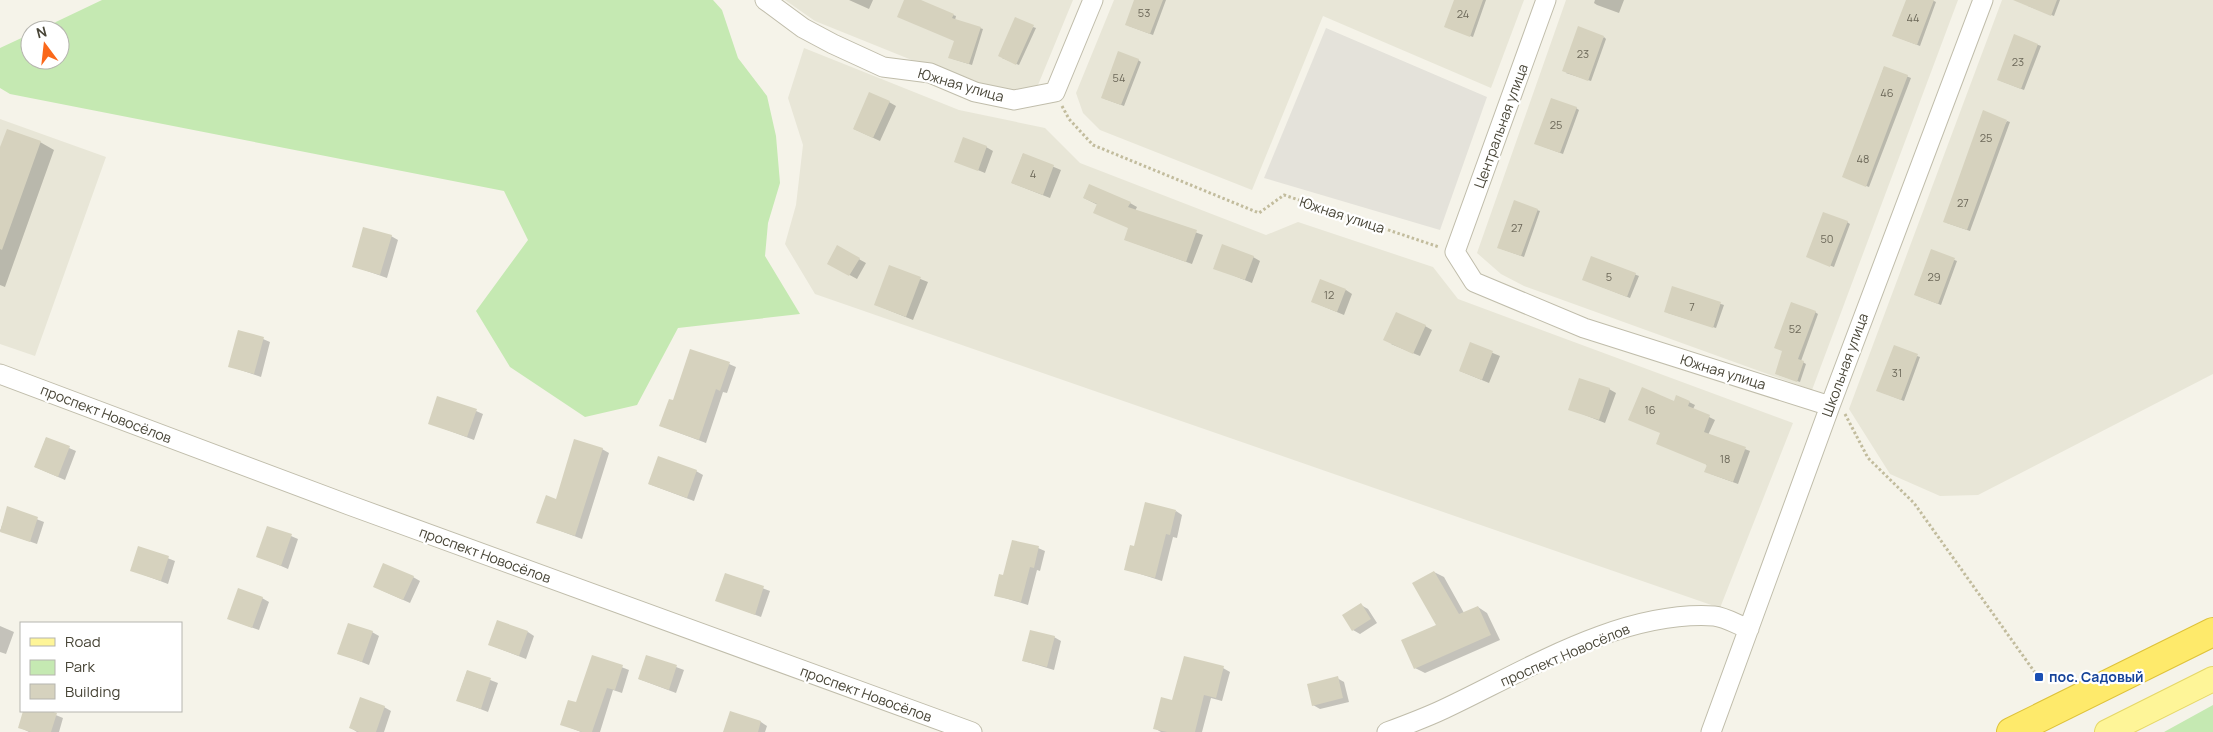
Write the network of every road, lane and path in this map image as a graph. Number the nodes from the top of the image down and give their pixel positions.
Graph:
1 (765, 0) edge
2 (1093, 0) edge
3 (1546, 0) edge
4 (1983, 0) edge
5 (1055, 92) junction
6 (1455, 252) junction
7 (0, 374) edge
8 (1830, 406) junction
9 (1749, 629) junction
10 (2213, 632) edge
11 (2036, 674) dead end
12 (2213, 679) edge
13 (972, 732) edge
14 (1387, 732) edge
15 (1711, 732) edge
16 (2011, 732) edge
17 (2107, 732) edge

1 - 5 street, Южная улица
2 - 5 street
3 - 6 street, Центральная улица
4 - 8 street, Школьная улица
5 - 6 path, Южная улица
6 - 8 street, Южная улица
7 - 13 street, проспект Новосёлов
8 - 9 street, Школьная улица
8 - 11 path
9 - 14 street, проспект Новосёлов
9 - 15 street, Школьная улица
10 - 16 highway
12 - 17 main road

